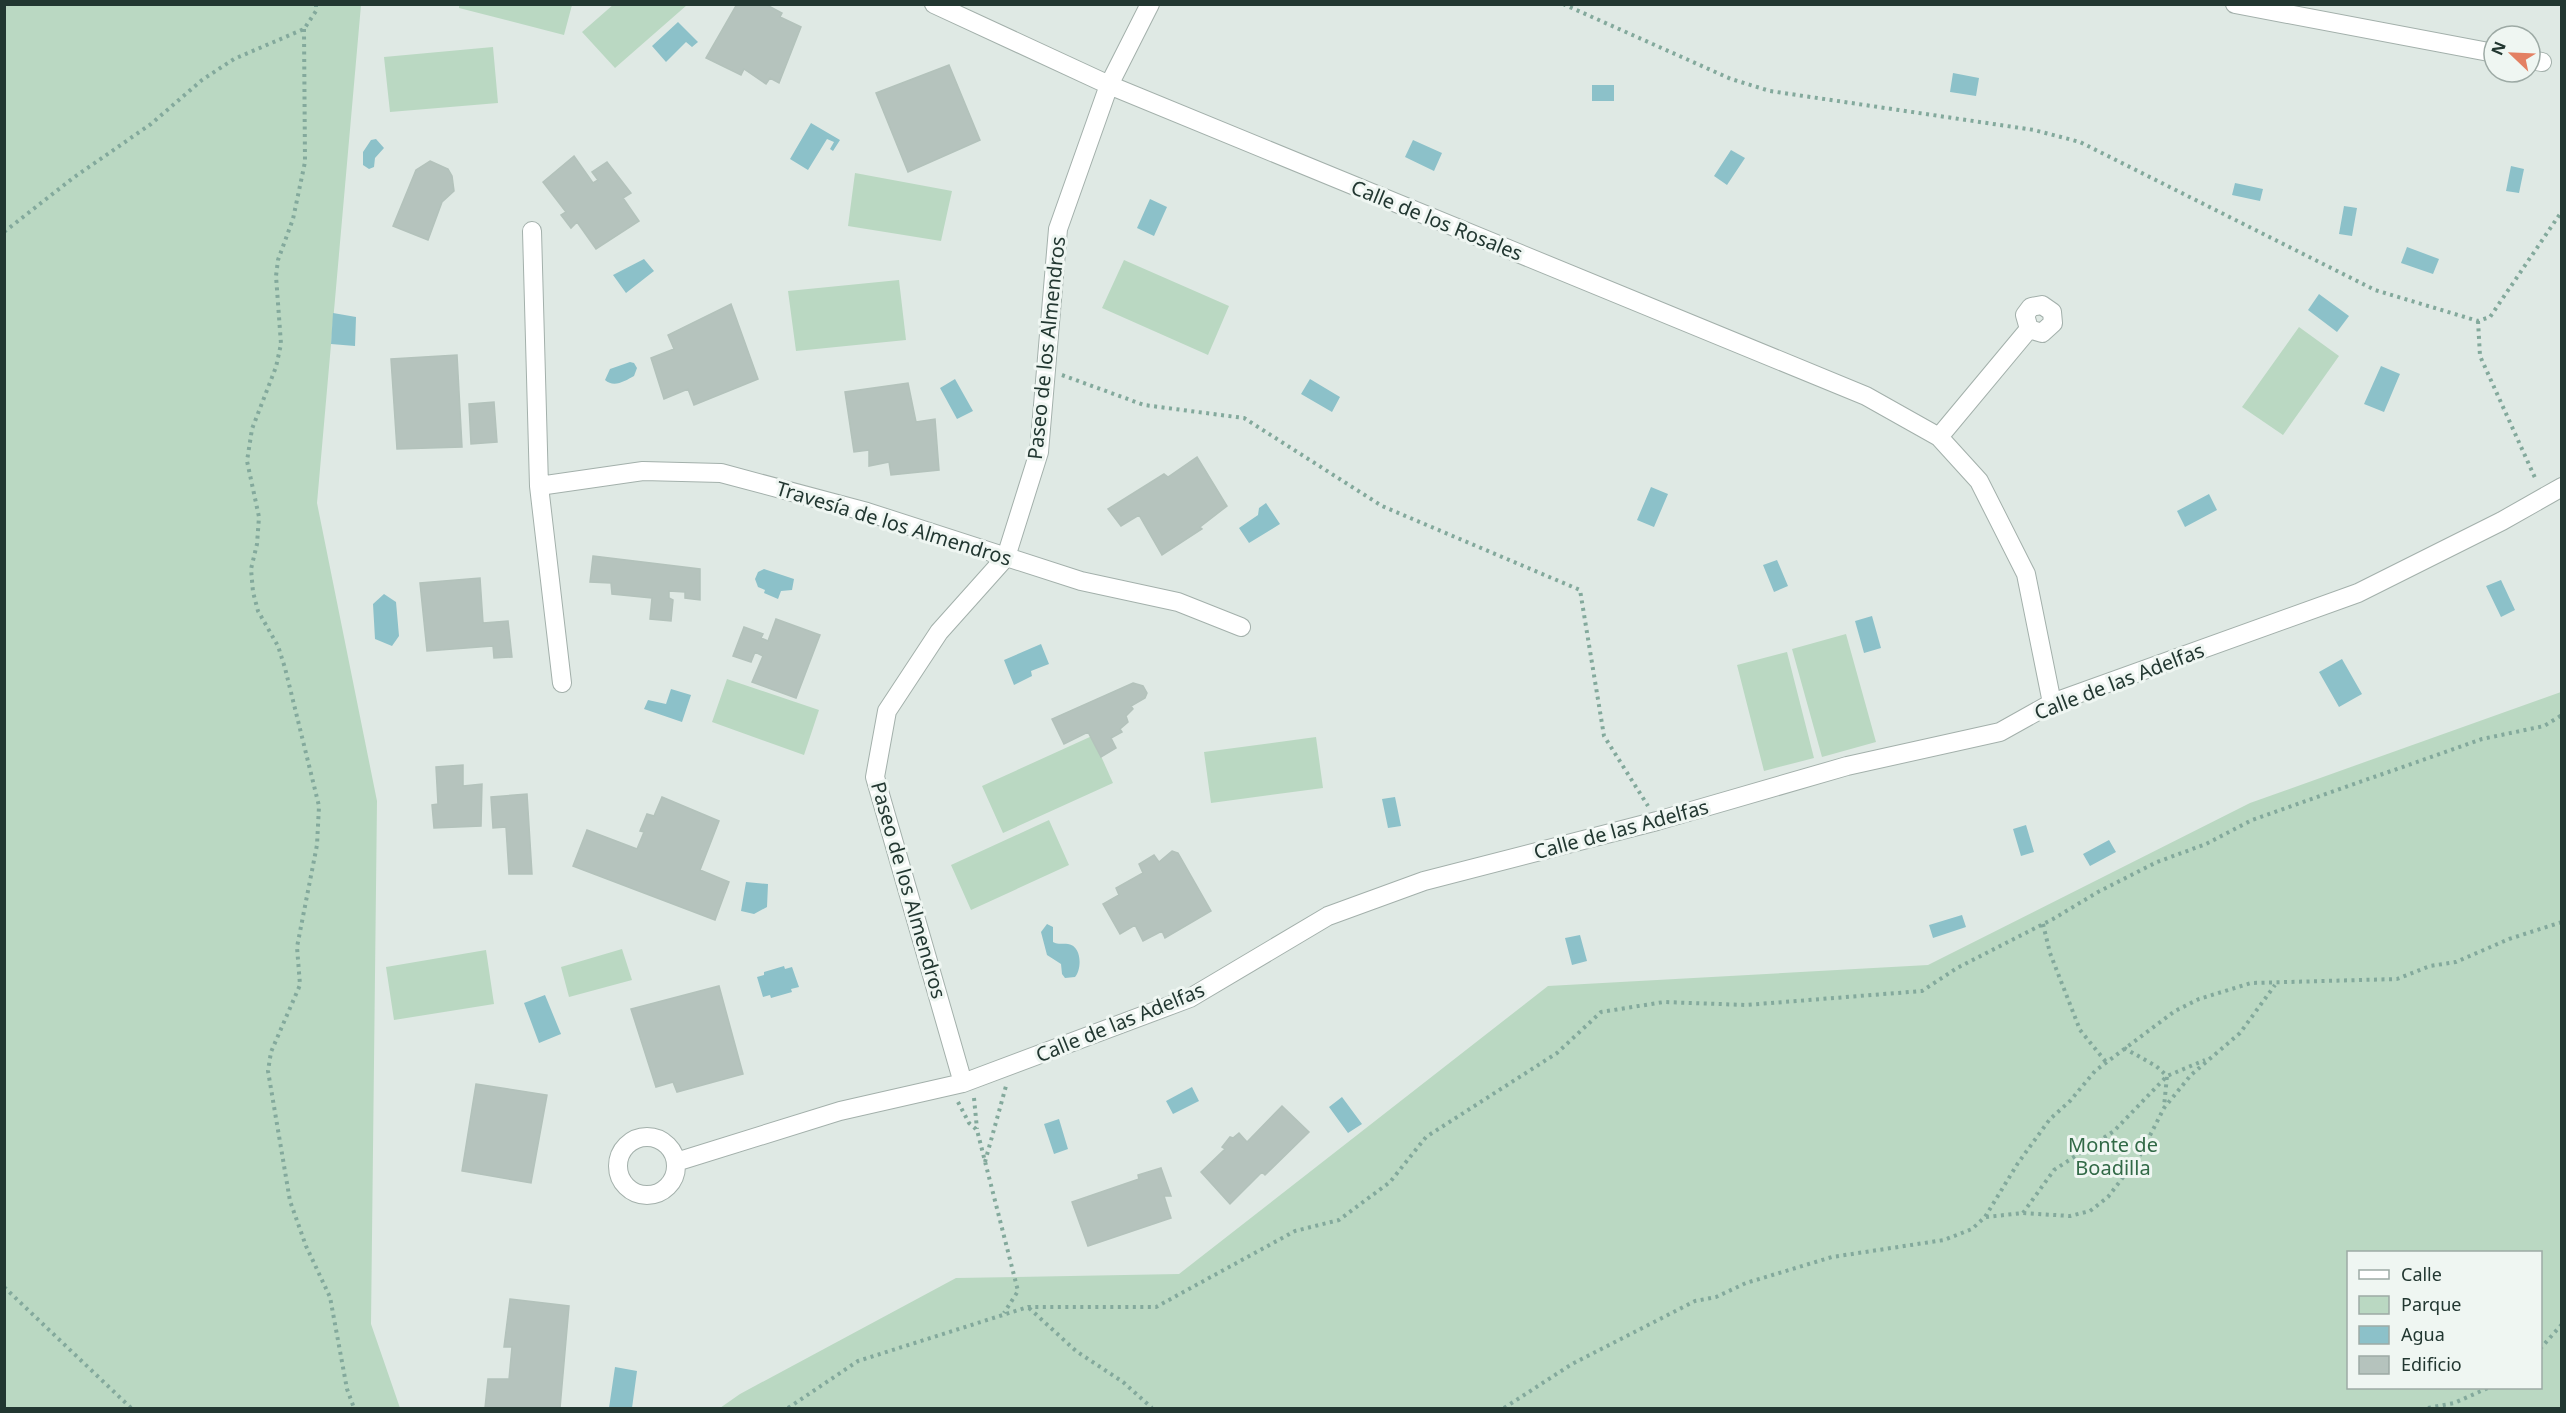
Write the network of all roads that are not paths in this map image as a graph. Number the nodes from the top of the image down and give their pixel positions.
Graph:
1 (934, 4) edge
2 (1150, 4) edge
3 (2235, 4) edge
4 (2482, 51) edge
5 (1109, 86) junction
6 (532, 231) dead end
7 (2029, 329) dead end
8 (1939, 437) junction
9 (539, 486) junction
10 (2562, 487) edge
11 (1006, 557) junction
12 (1241, 627) dead end
13 (562, 683) dead end
14 (2052, 703) junction
15 (961, 1083) junction
16 (676, 1162) dead end

1 - 5 street, Calle de los Rosales
2 - 5 street, Paseo de los Almendros
3 - 4 street
5 - 8 street, Calle de los Rosales
5 - 11 street, Paseo de los Almendros
6 - 9 street
7 - 8 street
8 - 14 street, Calle de los Rosales
9 - 11 street, Travesía de los Almendros
9 - 13 street
10 - 14 street, Calle de las Adelfas
11 - 12 street, Travesía de los Almendros
11 - 15 street, Paseo de los Almendros
14 - 15 street, Calle de las Adelfas
15 - 16 street, Calle de las Adelfas

